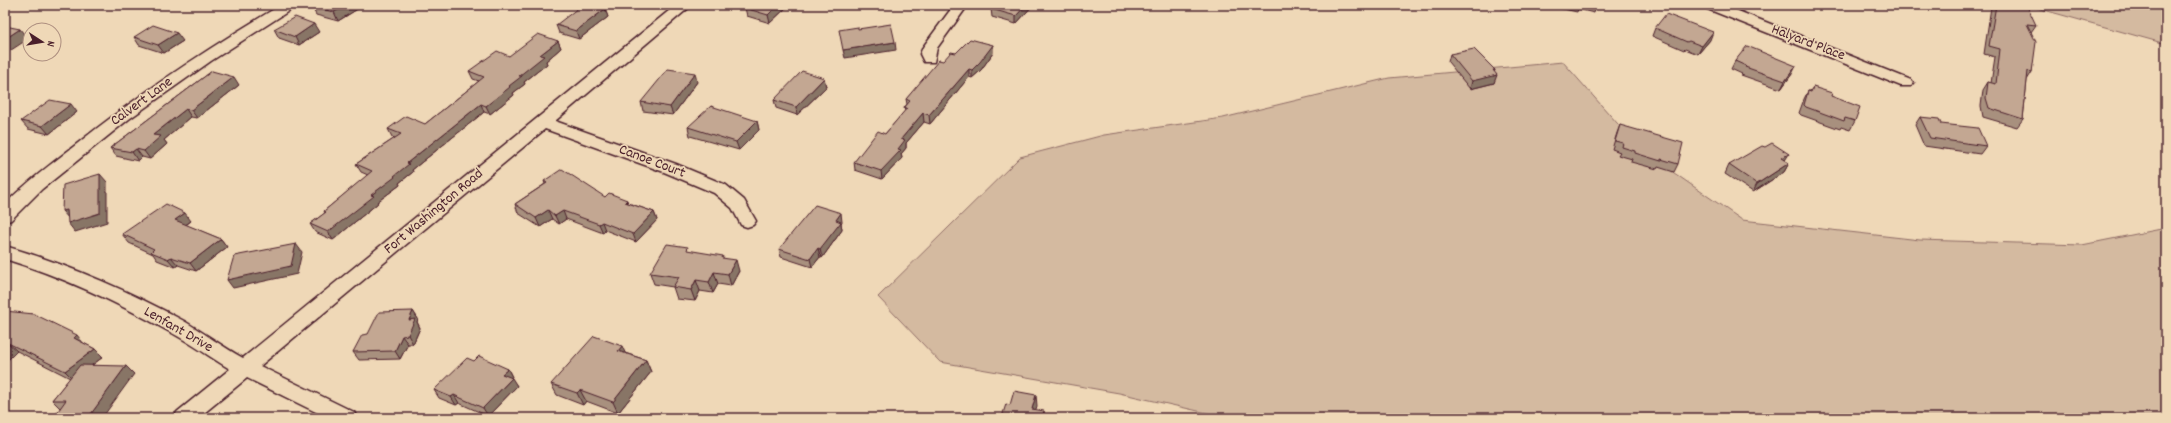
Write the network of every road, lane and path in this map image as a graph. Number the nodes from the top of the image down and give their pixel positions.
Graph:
1 (291, 5) edge
2 (685, 5) edge
3 (961, 5) edge
4 (1710, 5) edge
5 (929, 59) dead end
6 (1906, 82) dead end
7 (543, 122) junction
8 (5, 216) edge
9 (747, 221) dead end
10 (5, 252) edge
11 (245, 368) junction
12 (184, 418) edge
13 (347, 418) edge

1 - 8 street, Calvert Lane
2 - 7 street, Fort Washington Road
3 - 5 street
4 - 6 street, Halyard Place
7 - 9 street, Canoe Court
7 - 11 street, Fort Washington Road
10 - 11 street, Lenfant Drive
11 - 12 street, Fort Washington Road
11 - 13 street, Lenfant Drive

